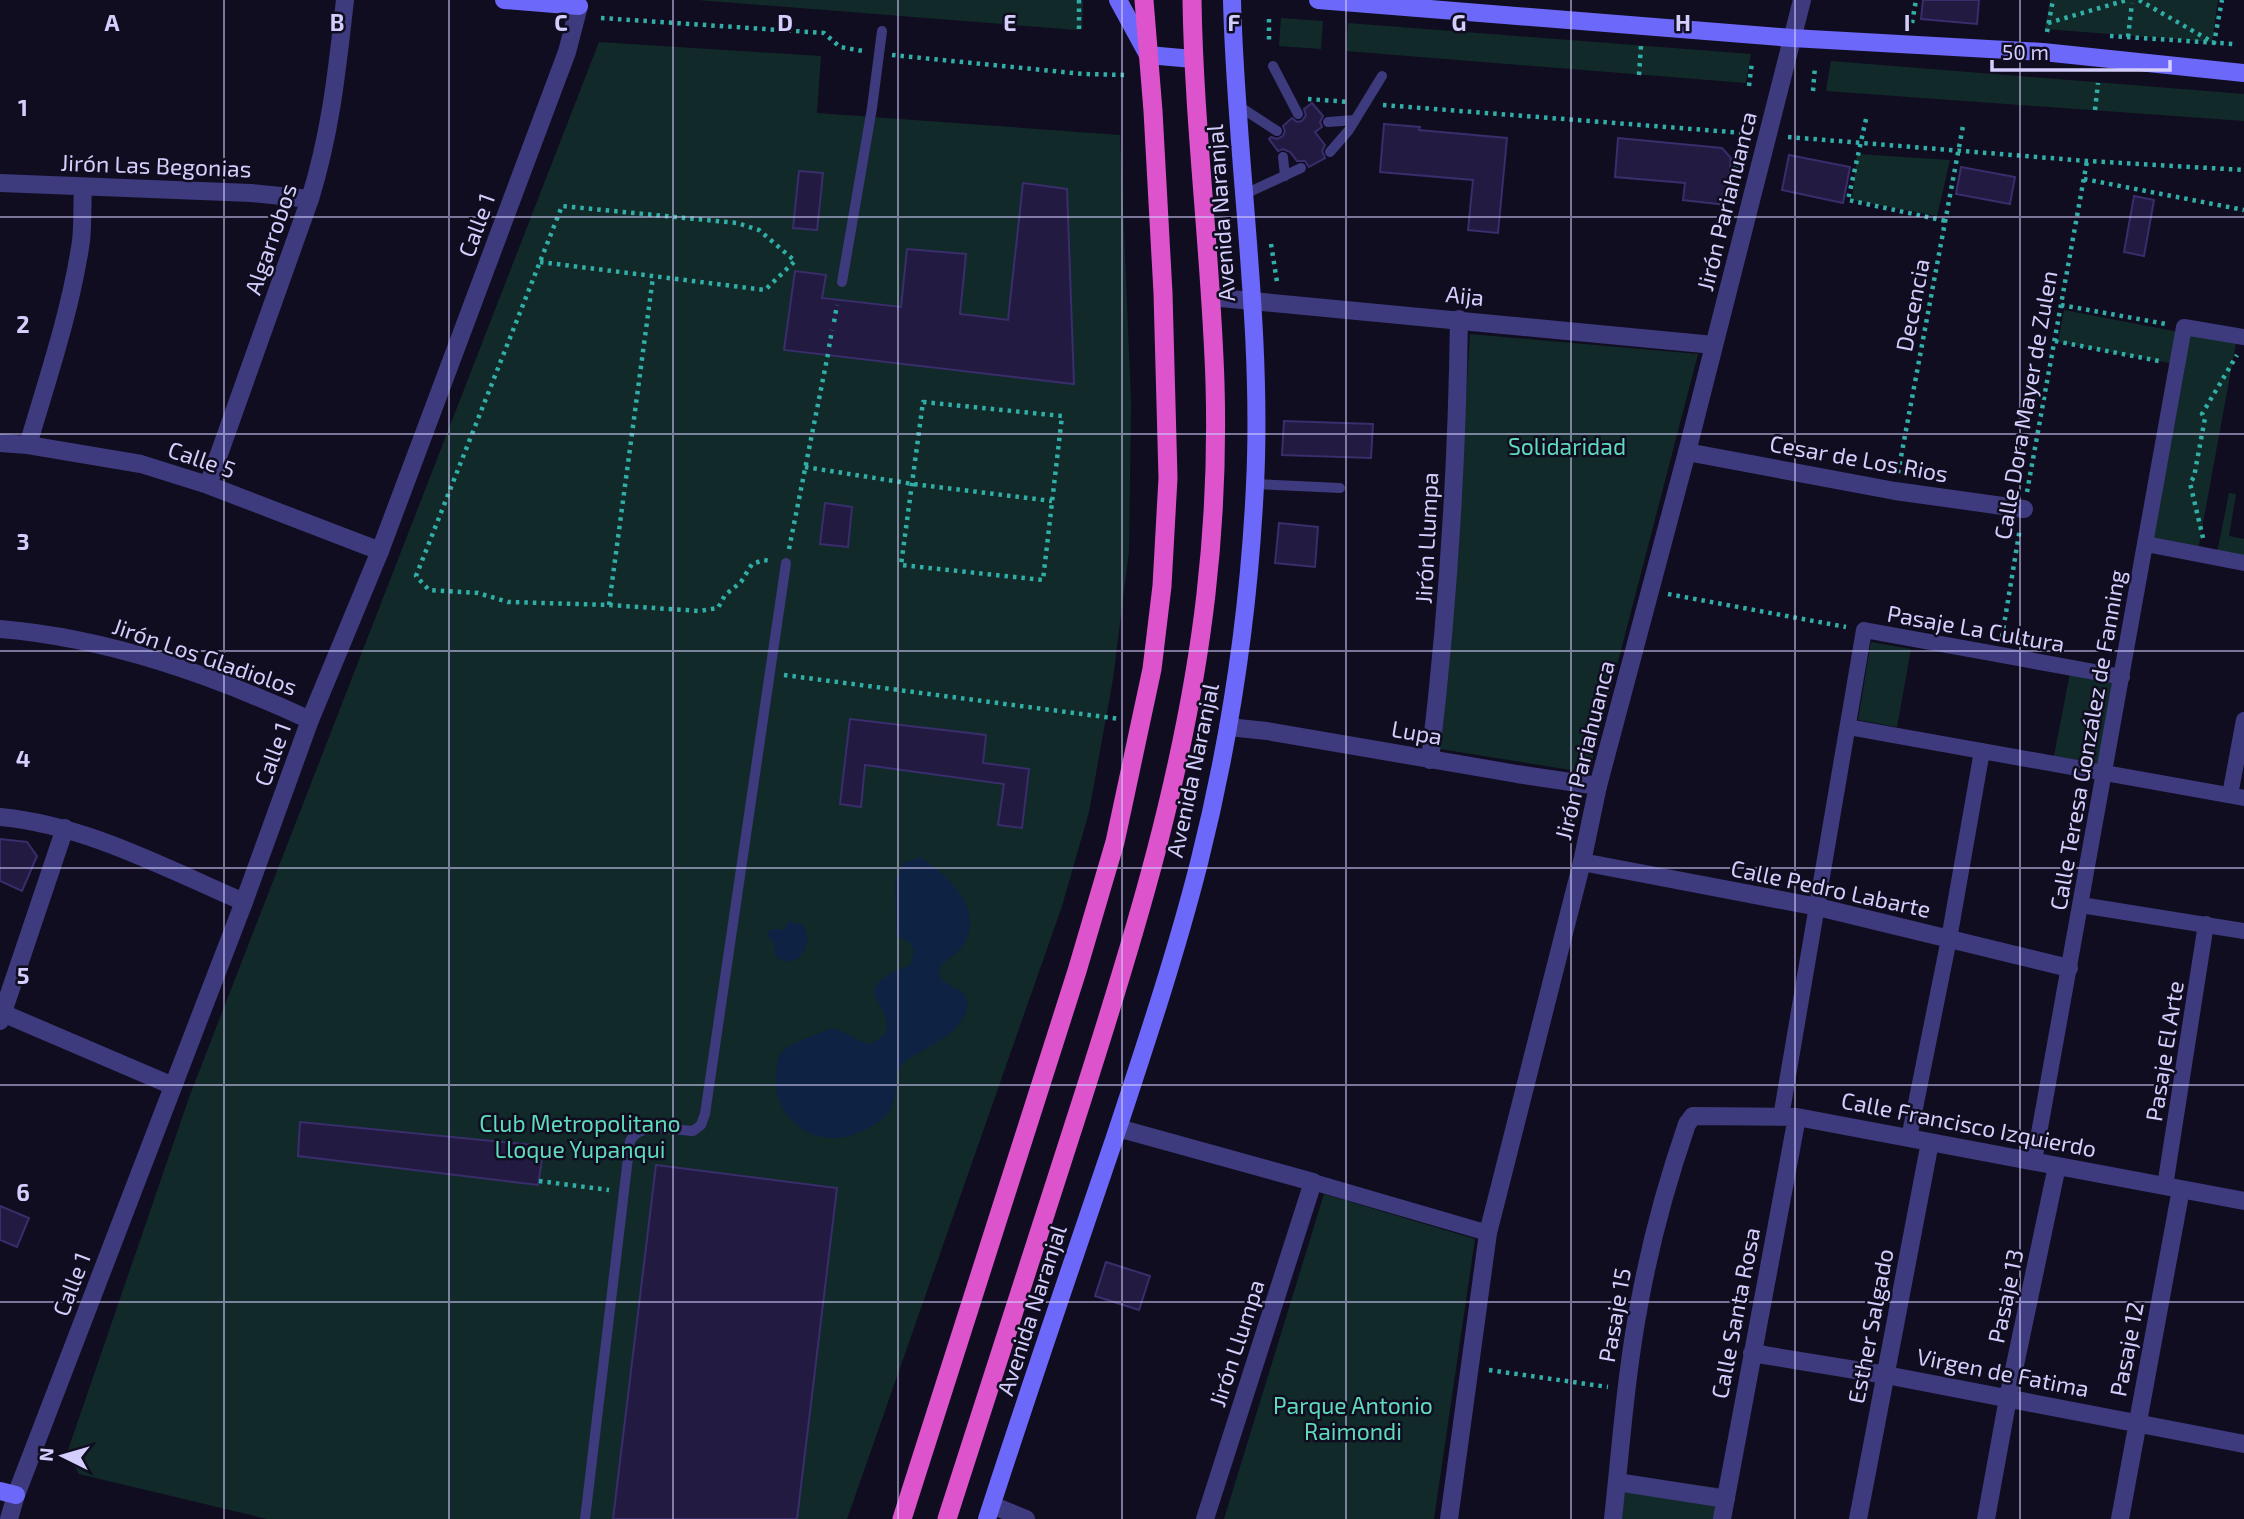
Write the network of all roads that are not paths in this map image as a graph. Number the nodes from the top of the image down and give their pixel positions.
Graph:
1 (345, 0) edge
2 (504, 0) edge
3 (1118, 0) edge
4 (1144, 0) edge
5 (1192, 0) edge
6 (1232, 0) edge
7 (1318, 0) edge
8 (1802, 0) edge
9 (578, 3) edge
10 (882, 30) dead end
11 (1792, 38) junction
12 (1148, 55) junction
13 (1193, 58) junction
14 (1273, 66) dead end
15 (2244, 73) edge
16 (1382, 76) dead end
17 (1237, 105) junction
18 (1298, 114) dead end
19 (1355, 120) junction
20 (1328, 122) dead end
21 (1277, 131) dead end
22 (1330, 152) dead end
23 (1283, 157) dead end
24 (1301, 168) dead end
25 (1284, 176) junction
26 (0, 183) edge
27 (83, 187) junction
28 (1245, 194) junction
29 (310, 199) junction
30 (842, 282) dead end
31 (1210, 297) junction
32 (1251, 300) junction
33 (1459, 319) junction
34 (2244, 337) edge
35 (1714, 345) junction
36 (0, 443) edge
37 (28, 444) junction
38 (1687, 452) junction
39 (1255, 484) junction
40 (208, 485) junction
41 (1340, 488) dead end
42 (2024, 509) road end
43 (2146, 544) junction
44 (380, 551) junction
45 (786, 563) road end
46 (2244, 563) edge
47 (0, 629) edge
48 (2122, 677) junction
49 (310, 720) junction
50 (2244, 720) edge
51 (1228, 727) junction
52 (1848, 727) junction
53 (1982, 751) junction
54 (1430, 760) junction
55 (2105, 774) junction
56 (1598, 786) junction
57 (2237, 797) edge
58 (0, 817) edge
59 (65, 828) junction
60 (1581, 862) junction
61 (244, 902) junction
62 (2081, 905) junction
63 (1818, 907) junction
64 (2206, 924) junction
65 (2244, 931) edge
66 (1949, 939) junction
67 (2069, 968) junction
68 (1, 1015) edge
69 (173, 1086) junction
70 (1789, 1117) junction
71 (1687, 1124) joint
72 (1118, 1128) junction
73 (1909, 1138) junction
74 (1930, 1142) junction
75 (2034, 1161) junction
76 (2057, 1166) junction
77 (1313, 1182) junction
78 (2173, 1187) junction
79 (2244, 1201) edge
80 (1489, 1233) junction
81 (1752, 1353) junction
82 (1886, 1375) junction
83 (2008, 1398) junction
84 (2138, 1422) junction
85 (2244, 1444) edge
86 (1617, 1482) junction
87 (8, 1493) edge
88 (1726, 1499) junction
89 (989, 1512) edge
90 (9, 1519) edge
91 (585, 1519) edge
92 (902, 1519) edge
93 (947, 1519) edge
94 (1026, 1519) edge
95 (1205, 1519) edge
96 (1449, 1519) edge
97 (1613, 1519) edge
98 (1722, 1519) edge
99 (1858, 1519) edge
100 (1986, 1519) edge
101 (2120, 1519) edge

1 - 29 street, Algarrobos
2 - 9 main road
3 - 12 main road
4 - 12 highway
5 - 13 highway, Avenida Naranjal
6 - 17 main road, Avenida Naranjal
7 - 11 main road
8 - 11 street, Jirón Pariahuanca
9 - 44 street, Calle 1
10 - 30 lane
11 - 15 main road
11 - 35 street, Jirón Pariahuanca
12 - 13 main road
12 - 92 highway
13 - 31 highway, Avenida Naranjal
14 - 18 lane
16 - 19 lane
17 - 21 lane
17 - 28 main road, Avenida Naranjal
19 - 20 lane
19 - 22 lane
23 - 25 lane
24 - 25 lane
25 - 28 lane
26 - 27 street, Jirón Las Begonias
27 - 29 street, Jirón Las Begonias
27 - 37 street
28 - 32 main road, Avenida Naranjal
29 - 40 street, Algarrobos
31 - 32 street, Aija
31 - 93 highway, Avenida Naranjal
32 - 33 street, Aija
32 - 39 main road, Avenida Naranjal
33 - 35 street, Aija
33 - 54 street, Jirón Llumpa
34 - 43 street, Calle Teresa González de Fanning
35 - 38 street, Jirón Pariahuanca
36 - 37 street, Calle 5
37 - 40 street, Calle 5
38 - 42 street, Cesar de Los Rios
38 - 56 street, Jirón Pariahuanca
39 - 41 lane
39 - 51 main road, Avenida Naranjal
40 - 44 street, Calle 5
43 - 46 street
43 - 48 street, Calle Teresa González de Fanning
44 - 49 street, Calle 1
45 - 91 lane
47 - 49 street, Jirón Los Gladiolos
48 - 52 street, Pasaje La Cultura
48 - 55 street, Calle Teresa González de Fanning
49 - 61 street, Calle 1
50 - 57 street
51 - 54 street, Lupa
51 - 72 main road, Avenida Naranjal
52 - 53 street
52 - 63 street
53 - 55 street
53 - 66 street
54 - 56 street, Lupa
55 - 57 street
55 - 62 street, Calle Teresa González de Fanning
56 - 60 street, Jirón Pariahuanca
58 - 59 street
59 - 61 street
59 - 68 street
60 - 63 street, Calle Pedro Labarte
60 - 80 street, Jirón Pariahuanca
61 - 69 street, Calle 1
62 - 64 street
62 - 67 street, Calle Teresa González de Fanning
63 - 66 street, Calle Pedro Labarte
63 - 70 street
64 - 65 street
64 - 78 street, Pasaje El Arte
66 - 67 street, Calle Pedro Labarte
66 - 73 street
67 - 75 street, Calle Teresa González de Fanning
68 - 69 street
69 - 87 street, Calle 1
70 - 71 street, Calle Francisco Izquierdo
70 - 73 street, Calle Francisco Izquierdo
70 - 81 street, Calle Santa Rosa
71 - 86 street, Pasaje 15
72 - 77 street
72 - 89 main road, Avenida Naranjal
73 - 74 street, Calle Francisco Izquierdo
74 - 75 street, Calle Francisco Izquierdo
74 - 82 street, Esther Salgado
75 - 76 street, Calle Francisco Izquierdo
76 - 78 street, Calle Francisco Izquierdo
76 - 83 street, Pasaje 13
77 - 80 street
77 - 95 street, Jirón Llumpa
78 - 79 street, Calle Francisco Izquierdo
78 - 84 street, Pasaje 12
80 - 96 street, Jirón Pariahuanca
81 - 82 street, Virgen de Fatima
81 - 88 street, Calle Santa Rosa
82 - 83 street, Virgen de Fatima
82 - 99 street, Esther Salgado
83 - 84 street, Virgen de Fatima
83 - 100 street, Pasaje 13
84 - 85 street, Virgen de Fatima
84 - 101 street, Pasaje 12
86 - 88 street
86 - 97 street, Pasaje 15
87 - 90 street, Calle 1
88 - 98 street, Calle Santa Rosa
89 - 94 street

